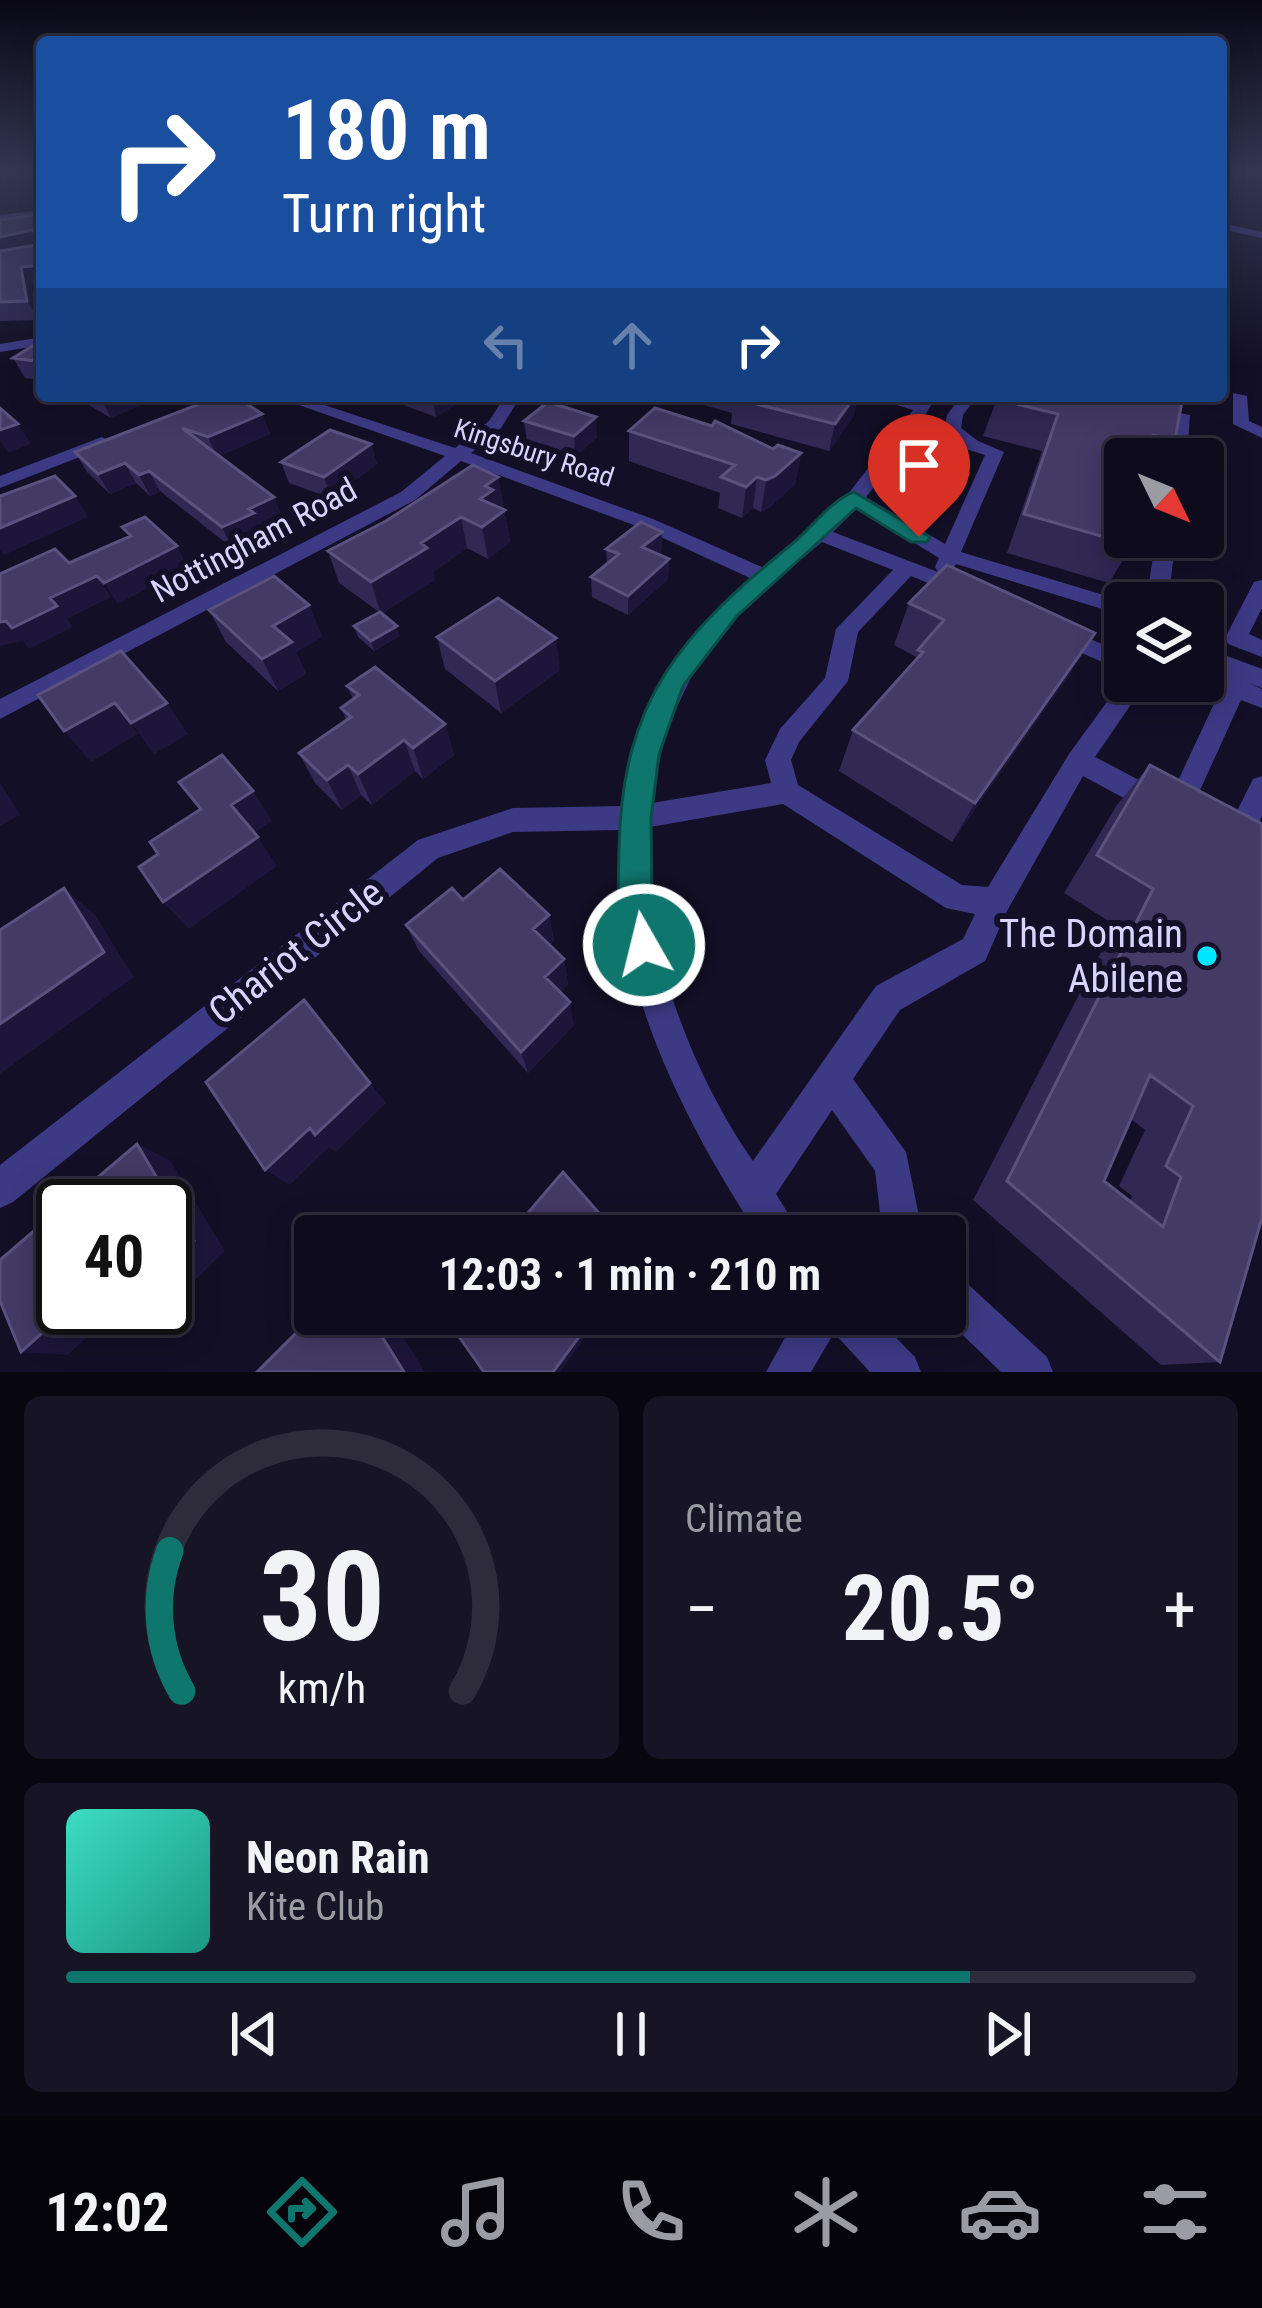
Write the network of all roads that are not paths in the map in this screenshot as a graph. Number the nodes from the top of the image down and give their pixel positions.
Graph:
1 (36, 342) edge
2 (0, 348) edge
3 (1230, 394) edge
4 (1262, 401) edge
5 (299, 402) edge
6 (509, 402) edge
7 (926, 402) edge
8 (965, 402) edge
9 (1125, 406) edge
10 (1262, 433) edge
11 (1181, 438) edge
12 (111, 439) edge
13 (459, 456) junction
14 (0, 482) edge
15 (854, 498) junction
16 (820, 533) junction
17 (908, 567) junction
18 (945, 567) junction
19 (764, 576) junction
20 (1262, 587) edge
21 (981, 597) edge
22 (1104, 604) edge
23 (1043, 626) edge
24 (1262, 649) edge
25 (1104, 654) edge
26 (1224, 669) edge
27 (1224, 676) edge
28 (1237, 678) junction
29 (1262, 679) edge
30 (1262, 699) edge
31 (1120, 702) edge
32 (0, 710) edge
33 (778, 760) junction
34 (1078, 760) junction
35 (1262, 787) edge
36 (786, 792) junction
37 (736, 801) junction
38 (635, 818) junction
39 (1206, 828) junction
40 (1262, 858) edge
41 (996, 902) junction
42 (832, 1079) junction
43 (0, 1189) edge
44 (752, 1196) junction
45 (766, 1215) edge
46 (900, 1215) edge
47 (966, 1310) edge
48 (809, 1335) edge
49 (864, 1335) edge
50 (787, 1372) edge
51 (900, 1372) edge
52 (1032, 1372) edge

1 - 2 street
3 - 4 street
3 - 10 street
5 - 13 street, Kingsbury Road
6 - 13 street, Nottingham Road
7 - 15 street
8 - 18 street
9 - 11 street
12 - 14 street
13 - 19 street, Kingsbury Road
13 - 32 street, Nottingham Road
15 - 16 street
15 - 18 street
16 - 17 street
16 - 19 street
17 - 18 street
17 - 33 street
18 - 21 street
18 - 22 street
19 - 38 street
20 - 24 street
23 - 25 street
26 - 28 street
27 - 28 street
28 - 29 street
28 - 30 street
28 - 39 street
31 - 34 street
33 - 36 street
33 - 37 street
34 - 39 street
34 - 41 street
35 - 39 street
36 - 37 street, Chariot Circle
36 - 41 street
37 - 38 street, Chariot Circle
38 - 43 street, Chariot Circle
38 - 44 street
39 - 40 street
41 - 42 street
42 - 44 street
42 - 46 street
44 - 45 street
47 - 52 street
48 - 50 street
49 - 51 street

